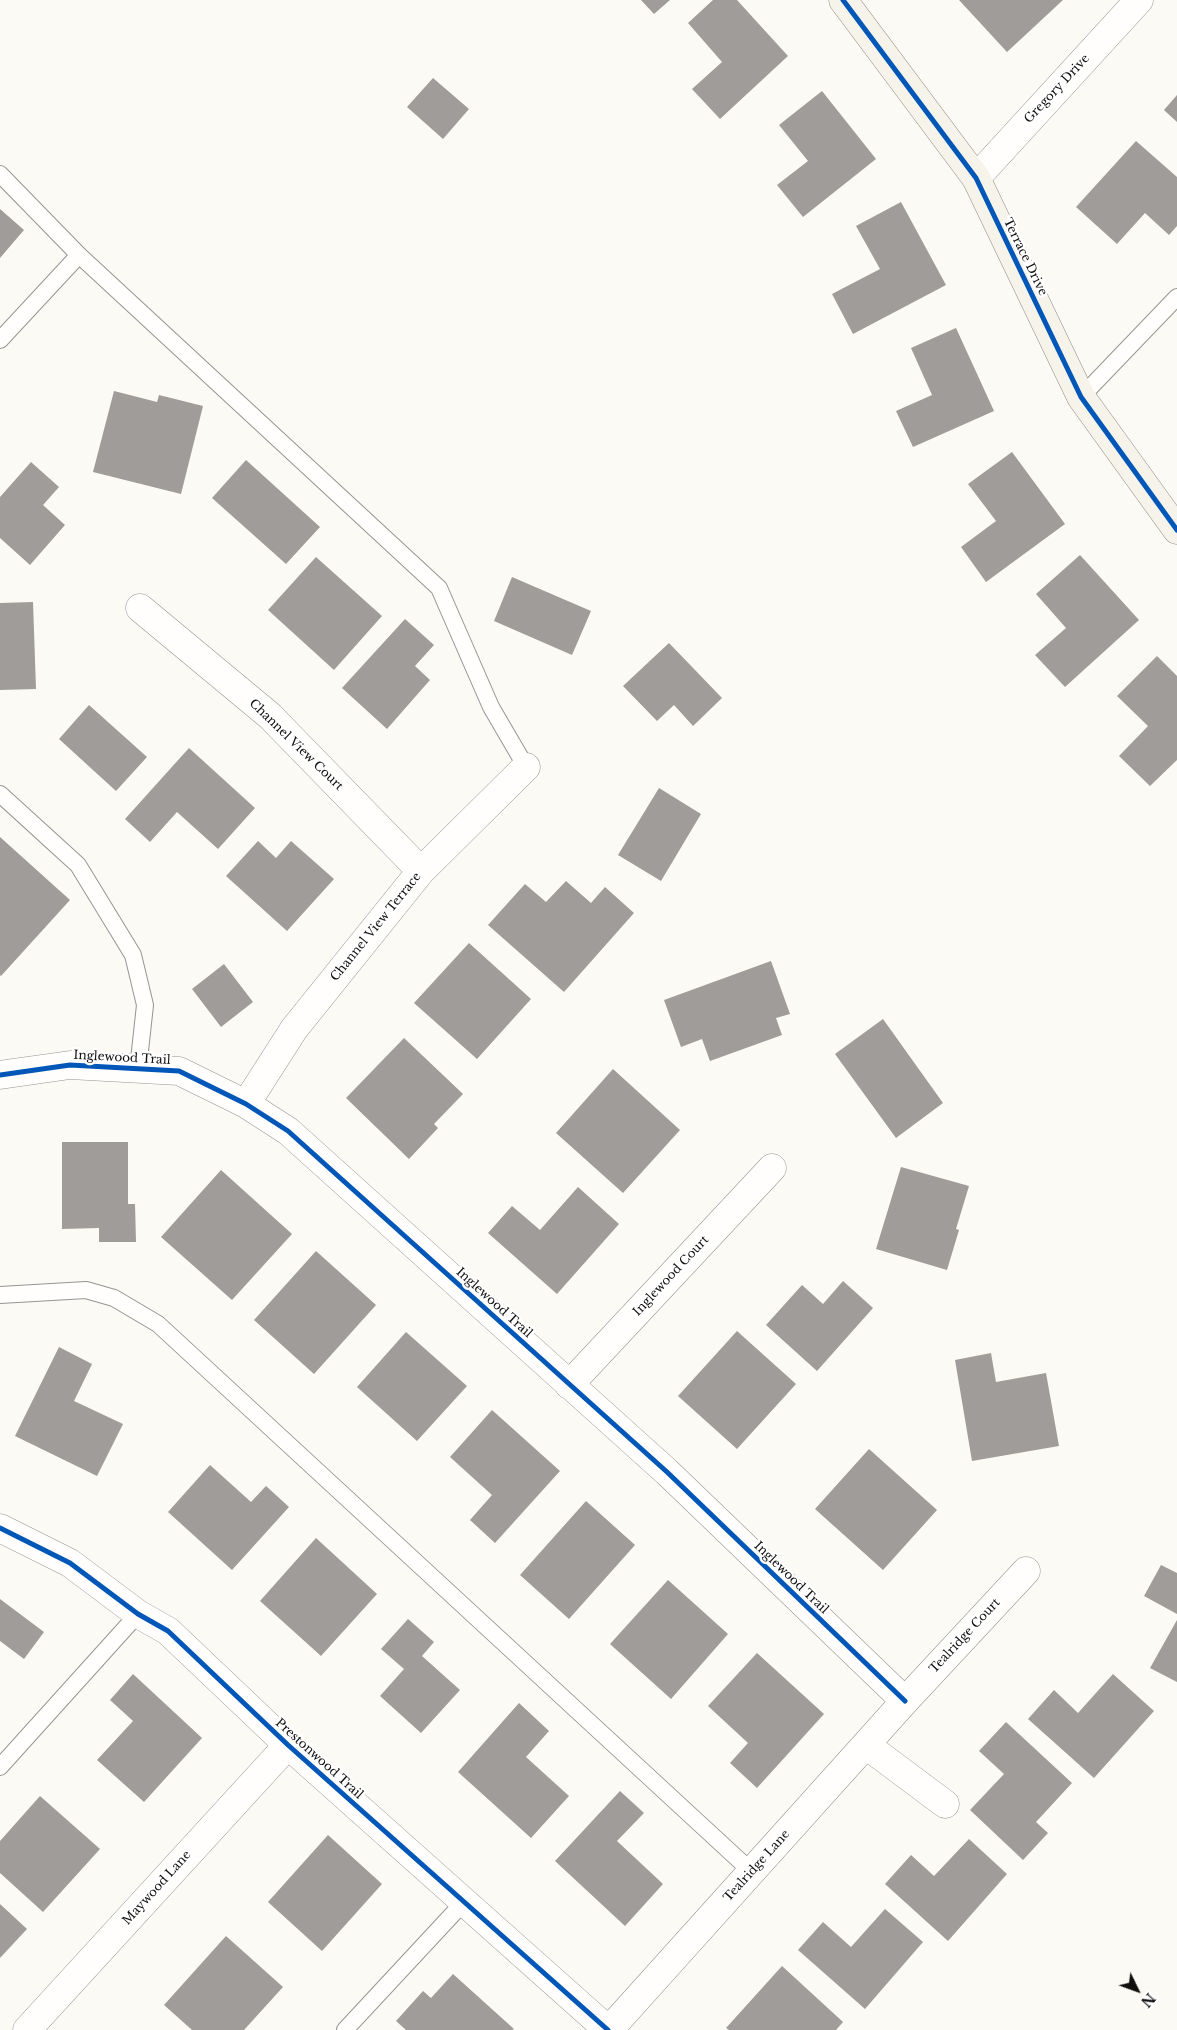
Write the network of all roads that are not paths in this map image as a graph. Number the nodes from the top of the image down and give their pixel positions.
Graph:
1 (843, 0) edge
2 (1139, 0) edge
3 (0, 174) edge
4 (976, 178) junction
5 (79, 254) junction
6 (1177, 297) edge
7 (0, 340) edge
8 (1081, 397) junction
9 (1177, 530) edge
10 (140, 608) dead end
11 (526, 767) joint
12 (0, 794) edge
13 (421, 871) junction
14 (138, 1069) junction
15 (0, 1075) edge
16 (246, 1104) junction
17 (772, 1168) dead end
18 (0, 1295) edge
19 (569, 1385) junction
20 (0, 1528) edge
21 (1026, 1571) dead end
22 (138, 1614) junction
23 (905, 1701) junction
24 (288, 1745) junction
25 (866, 1745) junction
26 (0, 1767) edge
27 (945, 1804) dead end
28 (752, 1872) junction
29 (464, 1902) junction
30 (27, 2030) edge
31 (345, 2030) edge
32 (608, 2030) edge

1 - 4 street, Terrace Drive
2 - 4 street, Gregory Drive
3 - 5 lane
4 - 8 street, Terrace Drive
5 - 7 lane
5 - 11 lane
6 - 8 lane
8 - 9 street, Terrace Drive
10 - 13 street, Channel View Court
11 - 13 street, Channel View Terrace
12 - 14 lane
13 - 16 street, Channel View Terrace
14 - 15 street, Inglewood Trail
14 - 16 street, Inglewood Trail
16 - 19 street, Inglewood Trail
17 - 19 street, Inglewood Court
18 - 28 lane
19 - 23 street, Inglewood Trail
20 - 22 street, Prestonwood Trail
21 - 23 street, Tealridge Court
22 - 24 street, Prestonwood Trail
22 - 26 lane
23 - 25 street, Tealridge Lane
24 - 29 street, Prestonwood Trail
24 - 30 street, Maywood Lane
25 - 27 street
25 - 28 street, Tealridge Lane
28 - 32 street, Tealridge Lane
29 - 31 lane
29 - 32 street, Prestonwood Trail

